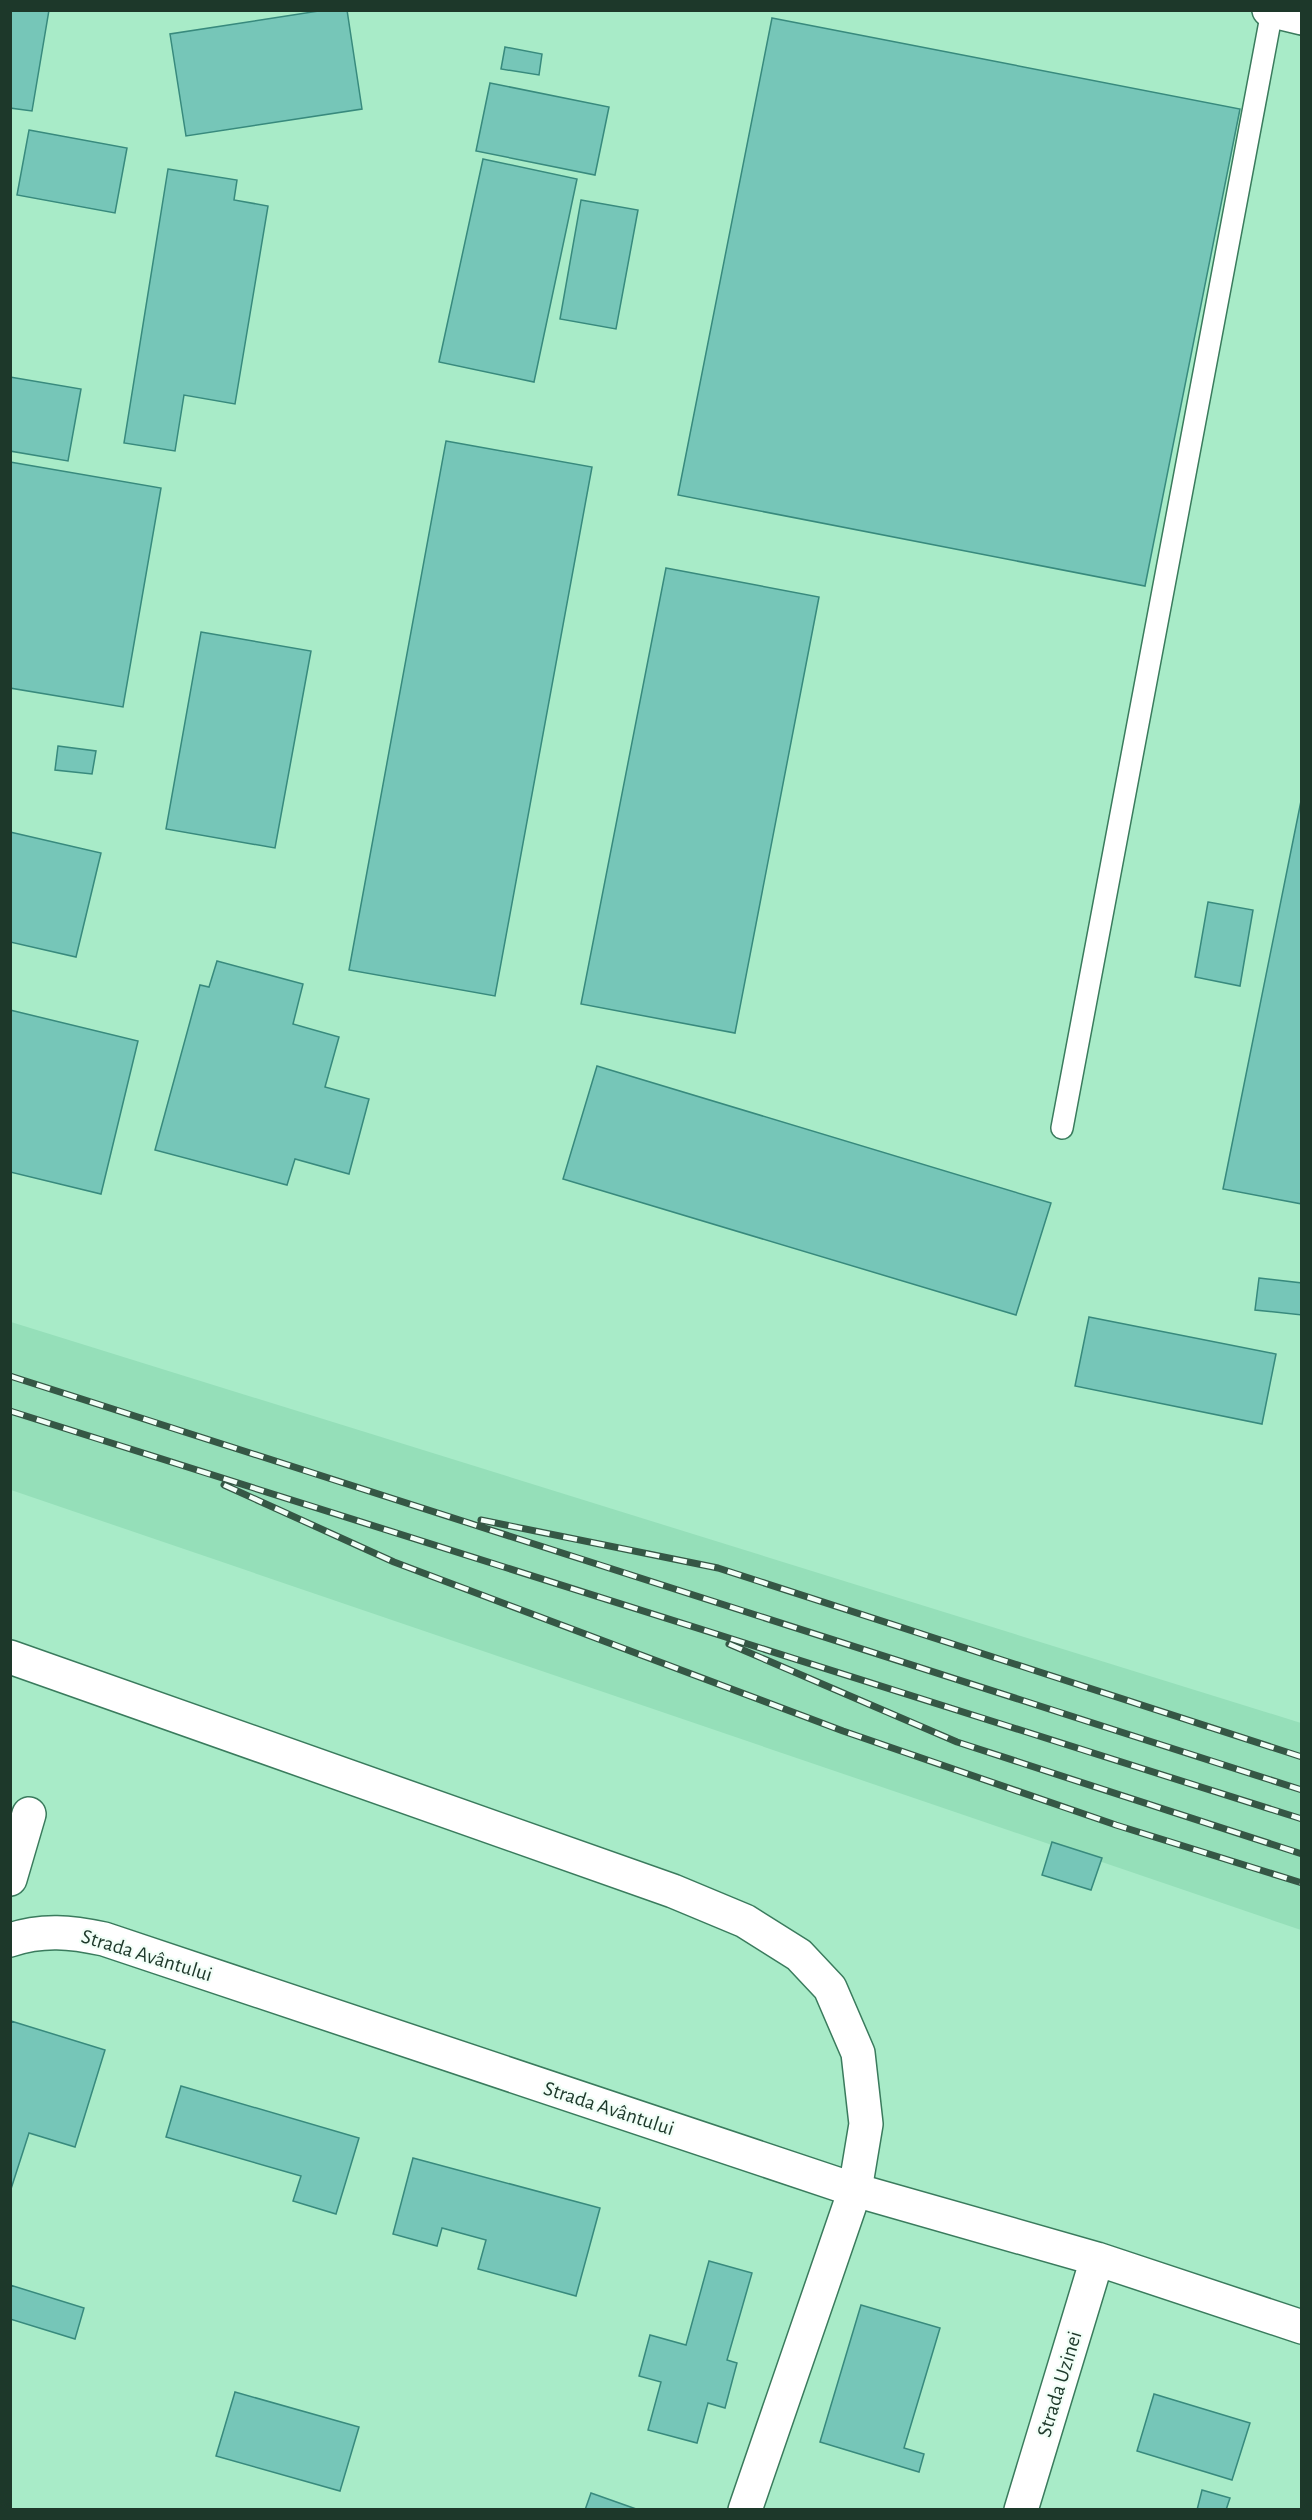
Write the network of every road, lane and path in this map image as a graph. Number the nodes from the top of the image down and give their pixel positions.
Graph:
1 (1270, 11) edge
2 (1302, 18) edge
3 (1062, 1128) dead end
4 (10, 1657) edge
5 (29, 1814) dead end
6 (10, 1879) edge
7 (25, 1937) edge
8 (855, 2190) junction
9 (1096, 2259) junction
10 (1302, 2327) edge
11 (745, 2510) edge
12 (1021, 2510) edge

1 - 2 street
1 - 3 lane
4 - 8 street
5 - 6 street
7 - 8 street, Strada Avântului
8 - 9 street
8 - 11 street
9 - 10 street
9 - 12 street, Strada Uzinei

